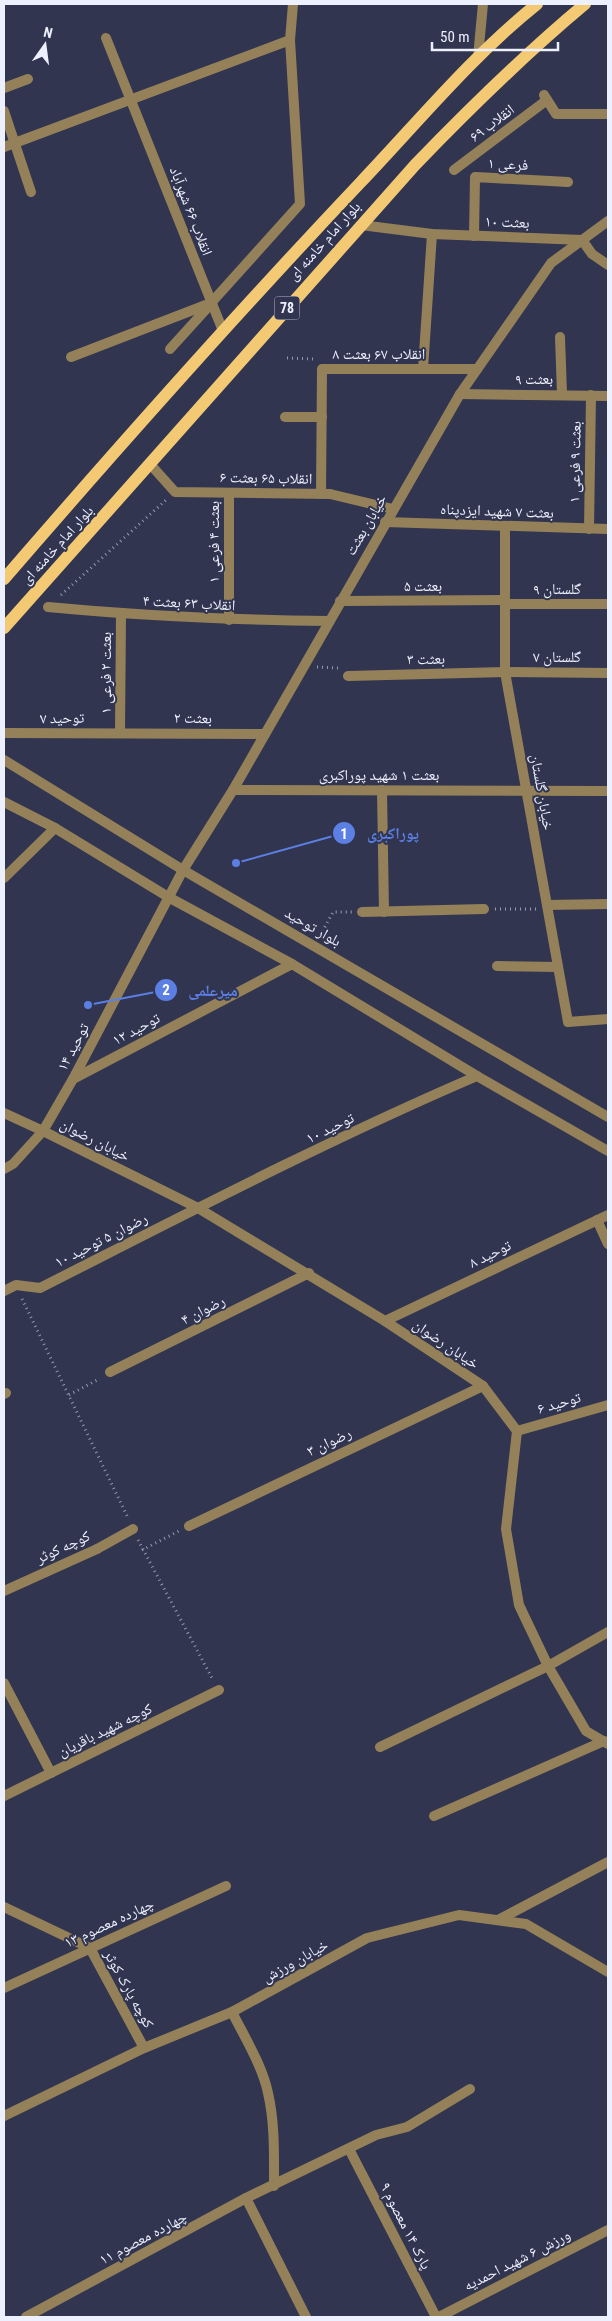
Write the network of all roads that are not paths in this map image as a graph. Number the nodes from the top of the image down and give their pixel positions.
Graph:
1 (293, 4) edge
2 (483, 4) edge
3 (537, 4) edge
4 (585, 4) edge
5 (106, 38) dead end
6 (290, 40) junction
7 (478, 56) junction
8 (28, 79) dead end
9 (4, 88) edge
10 (132, 101) junction
11 (4, 111) edge
12 (608, 114) edge
13 (15, 143) junction
14 (4, 147) edge
15 (454, 170) dead end
16 (568, 182) dead end
17 (31, 192) dead end
18 (608, 221) edge
19 (361, 225) junction
20 (432, 234) junction
21 (474, 236) junction
22 (582, 240) junction
23 (608, 265) edge
24 (211, 303) junction
25 (223, 331) junction
26 (560, 337) dead end
27 (170, 349) dead end
28 (71, 357) dead end
29 (423, 369) junction
30 (477, 369) junction
31 (460, 394) junction
32 (562, 394) junction
33 (591, 395) junction
34 (608, 396) edge
35 (285, 417) dead end
36 (322, 417) junction
37 (150, 464) junction
38 (229, 493) junction
39 (325, 494) junction
40 (393, 508) junction
41 (386, 522) junction
42 (504, 526) junction
43 (589, 528) junction
44 (608, 529) edge
45 (4, 579) edge
46 (340, 601) junction
47 (505, 602) junction
48 (608, 604) edge
49 (48, 607) road end
50 (121, 614) junction
51 (229, 620) junction
52 (329, 621) junction
53 (4, 628) edge
54 (505, 672) junction
55 (608, 673) edge
56 (348, 676) road end
57 (120, 732) junction
58 (4, 733) edge
59 (264, 734) junction
60 (4, 760) edge
61 (232, 790) junction
62 (382, 790) junction
63 (526, 790) junction
64 (608, 792) edge
65 (4, 802) edge
66 (55, 828) junction
67 (184, 870) junction
68 (4, 878) edge
69 (170, 898) junction
70 (608, 904) edge
71 (547, 907) junction
72 (484, 909) road end
73 (362, 912) road end
74 (384, 912) junction
75 (292, 964) junction
76 (497, 966) dead end
77 (558, 967) junction
78 (608, 1019) edge
79 (476, 1076) junction
80 (73, 1079) junction
81 (4, 1113) edge
82 (608, 1117) edge
83 (43, 1131) junction
84 (608, 1151) edge
85 (4, 1169) edge
86 (198, 1208) junction
87 (608, 1215) edge
88 (596, 1220) junction
89 (608, 1244) edge
90 (308, 1274) junction
91 (4, 1291) edge
92 (386, 1321) junction
93 (110, 1372) road end
94 (483, 1386) junction
95 (608, 1405) edge
96 (517, 1431) junction
97 (189, 1526) road end
98 (133, 1529) road end
99 (4, 1591) edge
100 (608, 1632) edge
101 (548, 1666) junction
102 (4, 1683) edge
103 (219, 1690) road end
104 (606, 1742) edge
105 (380, 1748) dead end
106 (51, 1773) junction
107 (4, 1796) edge
108 (434, 1816) dead end
109 (608, 1862) edge
110 (226, 1886) dead end
111 (4, 1907) edge
112 (498, 1920) junction
113 (90, 1948) junction
114 (608, 1972) edge
115 (4, 1988) edge
116 (232, 2012) junction
117 (144, 2048) junction
118 (470, 2089) dead end
119 (4, 2116) edge
120 (349, 2149) junction
121 (274, 2186) junction
122 (246, 2198) junction
123 (608, 2230) edge
124 (26, 2317) edge
125 (306, 2317) edge
126 (438, 2317) edge

1 - 6 street
2 - 7 street
3 - 7 main road, بلوار امام خامنه ای / 78
4 - 19 main road, بلوار امام خامنه ای / 78
5 - 10 street, انقلاب ۶۶ شهرآباد
6 - 10 street
6 - 24 street
7 - 25 main road, بلوار امام خامنه ای / 78
8 - 9 street
10 - 13 street
10 - 24 street, انقلاب ۶۶ شهرآباد
11 - 13 street
12 - 15 street, انقلاب ۶۹
13 - 14 street
13 - 17 street
16 - 21 street, فرعی ۱
18 - 22 street, خیابان بعثت
19 - 20 street
19 - 37 main road, بلوار امام خامنه ای / 78
20 - 21 street, بعثت ۱۰
20 - 29 street
21 - 22 street, بعثت ۱۰
22 - 23 street
22 - 30 street, خیابان بعثت
24 - 25 street, انقلاب ۶۶ شهرآباد
24 - 27 street
24 - 28 street
25 - 45 main road, بلوار امام خامنه ای / 78
26 - 32 street
29 - 30 street, انقلاب ۶۷ بعثت ۸
29 - 36 street, انقلاب ۶۷ بعثت ۸
30 - 31 street, خیابان بعثت
31 - 32 street, بعثت ۹
31 - 40 street, خیابان بعثت
32 - 33 street, بعثت ۹
33 - 34 street, بعثت ۹
33 - 43 street, بعثت ۹ فرعی ۱
35 - 36 street
36 - 39 street
37 - 38 street, انقلاب ۶۵ بعثت ۶
37 - 53 main road, بلوار امام خامنه ای / 78
38 - 39 street, انقلاب ۶۵ بعثت ۶
38 - 51 street, بعثت ۴ فرعی ۱
39 - 40 street, انقلاب ۶۵ بعثت ۶
40 - 41 street, خیابان بعثت
41 - 42 street, بعثت ۷ شهید ایزدپناه
41 - 46 street, خیابان بعثت
42 - 43 street, بعثت ۷ شهید ایزدپناه
42 - 47 street, خیابان گلستان
43 - 44 street, بعثت ۷ شهید ایزدپناه
46 - 47 street, بعثت ۵
46 - 52 street, خیابان بعثت
47 - 48 street, گلستان ۹
47 - 54 street, خیابان گلستان
49 - 50 street, انقلاب ۶۳ بعثت ۴
50 - 51 street, انقلاب ۶۳ بعثت ۴
50 - 57 street, بعثت ۲ فرعی ۱
51 - 52 street, انقلاب ۶۳ بعثت ۴
52 - 59 street, خیابان بعثت
54 - 55 street, گلستان ۷
54 - 56 street, بعثت ۳
54 - 63 street, خیابان گلستان
57 - 58 street, توحید ۷
57 - 59 street, بعثت ۲
59 - 61 street, خیابان بعثت
60 - 67 street, بلوار توحید
61 - 62 street, بعثت ۱ شهید پوراکبری
61 - 67 street, خیابان بعثت
62 - 63 street, بعثت ۱ شهید پوراکبری
62 - 74 street
63 - 64 street, بعثت ۱ شهید پوراکبری
63 - 71 street, خیابان گلستان
65 - 66 street
66 - 68 street
66 - 69 street
67 - 69 street, توحید ۱۴
67 - 82 street, بلوار توحید
69 - 75 street
69 - 80 street, توحید ۱۴
70 - 71 street
71 - 77 street, خیابان گلستان
72 - 74 street
73 - 74 street
75 - 79 street
75 - 80 street, توحید ۱۲
76 - 77 street
77 - 78 street, خیابان گلستان
79 - 84 street
79 - 86 street, توحید ۱۰
80 - 83 street, توحید ۱۴
81 - 83 street, خیابان رضوان
83 - 85 street, توحید ۱۴
83 - 86 street, خیابان رضوان
86 - 90 street, خیابان رضوان
86 - 91 street, رضوان ۵ توحید ۱۰
87 - 88 street, توحید ۸
88 - 89 street
88 - 92 street, توحید ۸
90 - 92 street, خیابان رضوان
90 - 93 street, رضوان ۴
92 - 94 street, خیابان رضوان
94 - 96 street, خیابان رضوان
94 - 97 street, رضوان ۳
95 - 96 street, توحید ۶
96 - 101 street
98 - 99 street, کوچه کوثر
100 - 101 street
101 - 104 street
101 - 105 street
102 - 106 street
103 - 106 street, کوچه شهید باقریان
104 - 108 street
106 - 107 street, کوچه شهید باقریان
109 - 112 street
110 - 113 street, چهارده معصوم ۱۳
111 - 113 street, کوچه پارک کوثر
112 - 114 street, خیابان ورزش
112 - 116 street, خیابان ورزش
113 - 115 street, چهارده معصوم ۱۳
113 - 117 street, کوچه پارک کوثر
116 - 117 street, خیابان ورزش
116 - 121 street
117 - 119 street, خیابان ورزش
118 - 120 street, چهارده معصوم ۱۱
120 - 121 street, چهارده معصوم ۱۱
120 - 126 street, پارک ۱۴ معصوم ۹
121 - 122 street, چهارده معصوم ۱۱
122 - 124 street, چهارده معصوم ۱۱
122 - 125 street
123 - 126 street, ورزش ۶ شهید احمدیه

